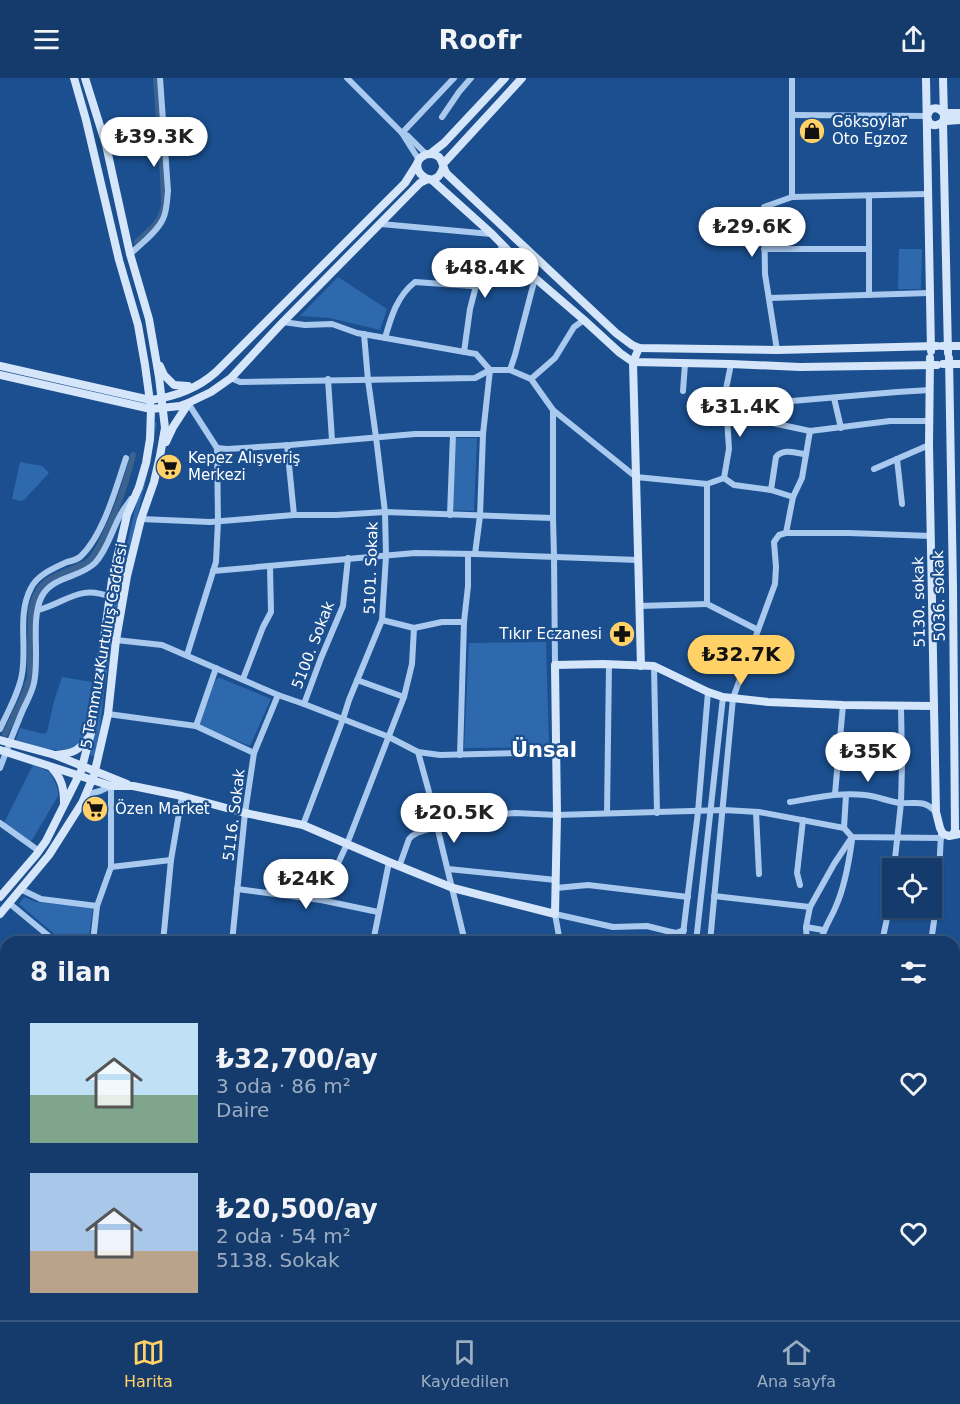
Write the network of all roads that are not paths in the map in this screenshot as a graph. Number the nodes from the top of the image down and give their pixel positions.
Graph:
1 (74, 78) edge
2 (85, 78) edge
3 (160, 78) edge
4 (347, 78) edge
5 (454, 78) edge
6 (471, 78) edge
7 (505, 78) edge
8 (522, 78) edge
9 (792, 78) edge
10 (926, 78) edge
11 (943, 78) edge
12 (960, 113) edge
13 (792, 115) junction
14 (442, 117) dead end
15 (927, 117) junction
16 (943, 117) junction
17 (960, 120) edge
18 (402, 133) junction
19 (423, 158) junction
20 (443, 166) junction
21 (430, 179) junction
22 (928, 194) junction
23 (869, 196) junction
24 (792, 197) junction
25 (381, 224) junction
26 (492, 234) junction
27 (503, 244) junction
28 (764, 249) junction
29 (869, 249) junction
30 (130, 255) junction
31 (535, 278) junction
32 (479, 283) junction
33 (929, 293) junction
34 (869, 295) junction
35 (770, 298) junction
36 (584, 320) junction
37 (284, 322) junction
38 (364, 334) junction
39 (385, 338) junction
40 (960, 346) edge
41 (639, 348) junction
42 (777, 350) junction
43 (464, 352) junction
44 (940, 355) junction
45 (156, 357) junction
46 (633, 362) junction
47 (685, 364) junction
48 (732, 364) junction
49 (960, 364) edge
50 (0, 366) edge
51 (490, 370) junction
52 (510, 370) junction
53 (0, 375) edge
54 (231, 378) junction
55 (328, 379) junction
56 (531, 379) junction
57 (368, 380) junction
58 (198, 385) junction
59 (930, 390) junction
60 (682, 391) dead end
61 (775, 395) dead end
62 (162, 398) junction
63 (834, 398) junction
64 (188, 403) junction
65 (151, 404) junction
66 (163, 408) junction
67 (553, 410) junction
68 (727, 418) junction
69 (930, 421) junction
70 (841, 428) junction
71 (810, 431) junction
72 (453, 434) junction
73 (483, 434) junction
74 (376, 437) junction
75 (332, 440) junction
76 (287, 445) junction
77 (929, 446) junction
78 (217, 448) junction
79 (805, 454) junction
80 (160, 456) junction
81 (126, 458) dead end
82 (897, 459) junction
83 (874, 469) dead end
84 (636, 477) junction
85 (724, 478) junction
86 (707, 484) junction
87 (140, 488) junction
88 (771, 490) junction
89 (793, 497) junction
90 (902, 504) dead end
91 (385, 512) junction
92 (294, 515) junction
93 (450, 515) junction
94 (480, 516) junction
95 (553, 518) junction
96 (141, 519) junction
97 (218, 521) junction
98 (786, 533) junction
99 (931, 536) junction
100 (468, 554) junction
101 (475, 554) junction
102 (386, 556) junction
103 (554, 556) junction
104 (348, 558) junction
105 (638, 560) junction
106 (270, 567) junction
107 (213, 571) junction
108 (956, 575) edge
109 (956, 587) edge
110 (110, 597) junction
111 (707, 604) junction
112 (639, 606) junction
113 (38, 609) junction
114 (382, 621) junction
115 (464, 622) junction
116 (414, 628) junction
117 (758, 630) junction
118 (116, 640) junction
119 (187, 655) junction
120 (609, 664) junction
121 (555, 665) junction
122 (641, 666) junction
123 (654, 666) junction
124 (216, 668) junction
125 (243, 679) junction
126 (357, 681) junction
127 (708, 692) junction
128 (278, 695) junction
129 (404, 697) junction
130 (723, 697) junction
131 (733, 698) junction
132 (304, 704) junction
133 (843, 705) junction
134 (901, 706) junction
135 (934, 706) junction
136 (108, 714) junction
137 (343, 719) junction
138 (196, 726) junction
139 (0, 729) edge
140 (91, 733) junction
141 (389, 737) junction
142 (0, 740) edge
143 (10, 743) junction
144 (3, 751) edge
145 (418, 752) junction
146 (556, 752) junction
147 (254, 753) junction
148 (55, 755) junction
149 (460, 755) junction
150 (82, 765) junction
151 (50, 766) junction
152 (0, 768) edge
153 (95, 770) junction
154 (79, 776) junction
155 (92, 780) junction
156 (133, 786) junction
157 (111, 787) junction
158 (835, 794) junction
159 (85, 795) junction
160 (846, 795) junction
161 (182, 796) junction
162 (790, 802) dead end
163 (901, 803) junction
164 (64, 806) junction
165 (722, 810) junction
166 (710, 811) junction
167 (699, 812) junction
168 (756, 812) junction
169 (936, 812) junction
170 (245, 813) junction
171 (607, 813) junction
172 (657, 813) junction
173 (557, 815) junction
174 (803, 820) junction
175 (0, 824) edge
176 (303, 825) junction
177 (437, 826) junction
178 (844, 828) junction
179 (941, 834) junction
180 (956, 834) edge
181 (852, 837) junction
182 (897, 837) junction
183 (347, 844) junction
184 (39, 851) junction
185 (895, 858) edge
186 (171, 860) junction
187 (389, 862) junction
188 (111, 867) junction
189 (399, 867) junction
190 (448, 870) junction
191 (759, 873) dead end
192 (556, 884) junction
193 (800, 885) dead end
194 (453, 888) junction
195 (20, 889) junction
196 (237, 889) junction
197 (714, 896) junction
198 (0, 897) edge
199 (688, 897) junction
200 (321, 900) junction
201 (9, 903) junction
202 (97, 906) junction
203 (810, 907) junction
204 (378, 912) junction
205 (0, 914) edge
206 (555, 914) junction
207 (887, 918) edge
208 (806, 927) junction
209 (684, 930) junction
210 (823, 930) junction
211 (49, 936) edge
212 (94, 936) edge
213 (164, 936) edge
214 (233, 936) edge
215 (374, 936) edge
216 (461, 936) edge
217 (559, 936) edge
218 (683, 936) edge
219 (697, 936) edge
220 (711, 936) edge
221 (807, 936) edge
222 (822, 936) edge
223 (883, 936) edge
224 (932, 936) edge

1 - 65 main road, 5 Temmuz Kurtuluş Caddesi
2 - 30 main road, 5 Temmuz Kurtuluş Caddesi
3 - 30 street
4 - 18 street
5 - 18 street
6 - 14 street
7 - 19 main road
8 - 20 main road
9 - 13 street
10 - 15 main road, 5130. sokak
11 - 16 main road, 5036. sokak
12 - 16 main road
13 - 15 street
13 - 24 street
15 - 16 main road
15 - 16 main road
15 - 22 main road, 5130. sokak
16 - 17 main road
16 - 44 main road, 5036. sokak
18 - 19 street
19 - 20 main road
19 - 21 main road
19 - 58 main road
20 - 21 main road
20 - 41 main road
21 - 25 main road
21 - 26 main road
22 - 23 street
22 - 33 main road, 5130. sokak
23 - 24 street
23 - 29 street
24 - 28 street
25 - 26 street
25 - 37 main road
26 - 27 main road
27 - 31 main road
27 - 32 street
28 - 29 street
28 - 35 street
29 - 34 street
30 - 45 main road, 5 Temmuz Kurtuluş Caddesi
31 - 32 street
31 - 36 main road
31 - 52 street
32 - 39 street
32 - 43 street
33 - 34 street
33 - 44 main road, 5130. sokak
34 - 35 street
35 - 42 street
36 - 46 main road
36 - 56 street
37 - 38 street
37 - 54 main road
38 - 39 street
38 - 57 street, 5101. Sokak
39 - 43 street
40 - 44 main road
41 - 42 main road
41 - 46 main road
42 - 44 main road
43 - 51 street
44 - 48 main road
44 - 49 main road
44 - 59 main road, 5130. sokak
44 - 108 main road, 5036. sokak
45 - 58 main road
45 - 62 main road, 5 Temmuz Kurtuluş Caddesi
46 - 47 main road
46 - 84 main road
47 - 48 main road
47 - 60 street
48 - 68 street
50 - 65 main road
51 - 52 street
51 - 57 street
51 - 73 street
52 - 56 street
53 - 65 main road
54 - 55 street
54 - 64 main road
55 - 57 street
55 - 75 street
56 - 67 street
57 - 74 street, 5101. Sokak
58 - 62 main road
59 - 63 street
59 - 69 main road, 5130. sokak
61 - 63 street
62 - 65 main road
62 - 66 main road, 5 Temmuz Kurtuluş Caddesi
63 - 70 street
64 - 66 main road
64 - 78 street
64 - 80 main road
65 - 66 main road
65 - 87 main road, 5 Temmuz Kurtuluş Caddesi
66 - 80 main road, 5 Temmuz Kurtuluş Caddesi
67 - 84 street
67 - 95 street
68 - 71 street
68 - 85 street
69 - 70 street
69 - 77 main road, 5130. sokak
70 - 71 street
71 - 79 street
72 - 73 street
72 - 74 street
72 - 93 street
73 - 94 street
74 - 75 street
74 - 91 street, 5101. Sokak
75 - 76 street
76 - 78 street
76 - 92 street
77 - 82 street
77 - 99 main road, 5130. sokak
78 - 97 street
79 - 88 street
79 - 89 street
80 - 96 main road, 5 Temmuz Kurtuluş Caddesi
81 - 139 street
82 - 83 street
82 - 90 street
84 - 86 street
84 - 105 main road
85 - 86 street
85 - 88 street
86 - 111 street
87 - 110 main road, 5 Temmuz Kurtuluş Caddesi
87 - 113 street
88 - 89 street
89 - 98 street
91 - 92 street
91 - 93 street
91 - 102 street, 5101. Sokak
92 - 97 street
93 - 94 street
94 - 95 street
94 - 101 street
95 - 103 street
96 - 97 street
96 - 118 main road, 5 Temmuz Kurtuluş Caddesi
97 - 107 street
98 - 99 street
98 - 117 street
99 - 135 main road, 5130. sokak
100 - 101 street
100 - 102 street
100 - 115 street
101 - 103 street
102 - 104 street
102 - 114 street, 5101. Sokak
103 - 105 street
103 - 121 street
104 - 106 street
104 - 132 street, 5100. Sokak
105 - 112 main road
106 - 107 street
106 - 125 street
107 - 119 street
108 - 109 main road, 5036. sokak
109 - 180 main road, 5036. sokak
110 - 113 street
110 - 140 main road, 5 Temmuz Kurtuluş Caddesi
111 - 112 street
111 - 117 street
112 - 122 main road
113 - 143 street
114 - 116 street
114 - 126 street, 5101. Sokak
115 - 116 street
115 - 149 street
116 - 129 street
117 - 131 street
118 - 119 street
118 - 136 main road, 5 Temmuz Kurtuluş Caddesi
119 - 124 street
120 - 121 main road
120 - 122 main road
120 - 171 street
121 - 146 main road
122 - 123 main road
123 - 127 main road
123 - 172 street
124 - 125 street
124 - 138 street
125 - 128 street
126 - 129 street
126 - 137 street, 5101. Sokak
127 - 130 main road
127 - 167 street
128 - 132 street
128 - 147 street, 5116. Sokak
129 - 141 street
130 - 131 main road
130 - 166 street
131 - 133 main road
131 - 165 street
132 - 137 street
133 - 134 main road
133 - 158 street
134 - 135 main road
134 - 163 street
135 - 169 main road, 5130. sokak
136 - 138 street
136 - 153 main road, 5 Temmuz Kurtuluş Caddesi
137 - 141 street
137 - 176 street, 5101. Sokak
138 - 147 street
140 - 148 main road
140 - 150 main road, 5 Temmuz Kurtuluş Caddesi
141 - 145 street
141 - 183 street
142 - 143 main road
143 - 144 street
143 - 148 main road
144 - 151 main road
144 - 152 street
145 - 149 street
145 - 177 street
146 - 149 street
146 - 173 main road
147 - 170 street, 5116. Sokak
148 - 150 main road
150 - 153 main road
150 - 154 main road, 5 Temmuz Kurtuluş Caddesi
151 - 154 main road
151 - 164 main road
153 - 155 main road, 5 Temmuz Kurtuluş Caddesi
153 - 156 main road
154 - 155 main road
154 - 164 main road, 5 Temmuz Kurtuluş Caddesi
155 - 157 main road
155 - 159 main road, 5 Temmuz Kurtuluş Caddesi
156 - 157 main road
156 - 161 main road
157 - 159 street
157 - 188 street
158 - 160 street
158 - 162 street
159 - 195 main road, 5 Temmuz Kurtuluş Caddesi
160 - 163 street
160 - 178 street
161 - 170 main road
161 - 186 street
163 - 169 street
163 - 182 street
164 - 184 main road, 5 Temmuz Kurtuluş Caddesi
165 - 166 street
165 - 168 street
165 - 197 street
166 - 167 street
166 - 219 street
167 - 172 street
167 - 199 street
168 - 174 street
168 - 191 street
169 - 179 main road, 5130. sokak
170 - 176 main road
170 - 196 street, 5116. Sokak
171 - 172 street
171 - 173 street
173 - 177 street
173 - 192 main road
174 - 178 street
174 - 193 street
175 - 184 street
176 - 183 main road
177 - 189 street
177 - 190 street
178 - 181 street
179 - 180 main road
179 - 182 street
179 - 224 street
181 - 182 street
181 - 203 street
181 - 210 street
182 - 185 street
183 - 187 main road
183 - 200 street
184 - 198 main road, 5 Temmuz Kurtuluş Caddesi
186 - 188 street
186 - 213 street
187 - 189 main road
187 - 204 street
188 - 202 street
189 - 194 main road
190 - 192 street
190 - 194 street
192 - 199 street
192 - 206 main road
194 - 206 main road
194 - 216 street
195 - 201 main road, 5 Temmuz Kurtuluş Caddesi
195 - 202 street
196 - 200 street
196 - 214 street, 5116. Sokak
197 - 203 street
197 - 220 street
199 - 209 street
200 - 204 street
201 - 205 main road, 5 Temmuz Kurtuluş Caddesi
201 - 211 street
202 - 212 street
203 - 208 street
204 - 215 street
206 - 209 street
206 - 217 street
207 - 223 street
208 - 210 street
208 - 221 street
209 - 218 street
210 - 222 street

